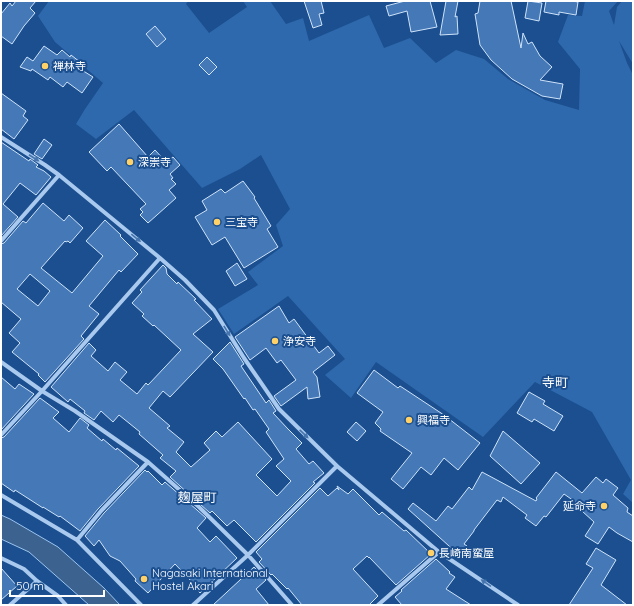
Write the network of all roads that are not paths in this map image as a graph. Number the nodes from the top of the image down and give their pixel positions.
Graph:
1 (1, 137) edge
2 (58, 176) junction
3 (1, 241) edge
4 (160, 258) junction
5 (1, 362) edge
6 (42, 391) junction
7 (1, 435) edge
8 (148, 462) junction
9 (337, 466) junction
10 (1, 495) edge
11 (77, 540) junction
12 (439, 552) junction
13 (248, 555) junction
14 (1, 558) edge
15 (37, 581) junction
16 (10, 605) edge
17 (66, 605) edge
18 (141, 605) edge
19 (193, 605) edge
20 (292, 605) edge
21 (378, 605) edge
22 (518, 605) edge

1 -> 2 street
2 - 3 street
2 -> 4 street
4 - 6 street
4 -> 9 street
5 - 6 street
6 - 7 street
6 - 8 street
8 - 11 street
8 - 13 street
9 - 12 street
9 - 13 street
10 - 11 street
11 - 18 street
12 - 21 street
22 -> 12 street
13 - 19 street
13 - 20 street
14 - 15 street
15 - 16 street
15 - 17 street

